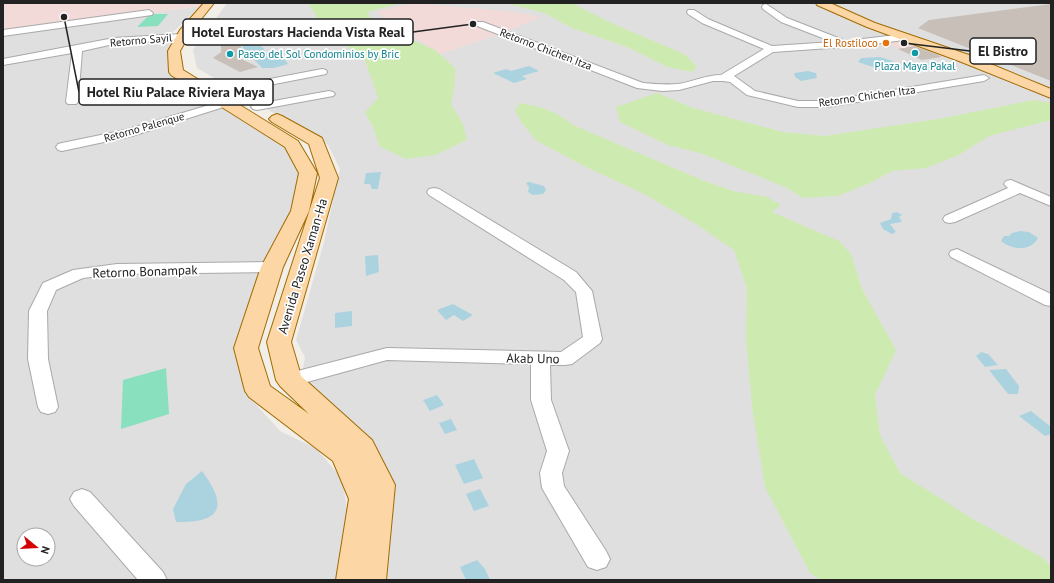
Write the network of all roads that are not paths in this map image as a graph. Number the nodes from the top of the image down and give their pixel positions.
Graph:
1 (209, 3) edge
2 (220, 3) edge
3 (821, 3) edge
4 (834, 3) edge
5 (766, 7) dead end
6 (690, 12) dead end
7 (149, 13) dead end
8 (862, 19) junction
9 (480, 24) dead end
10 (888, 32) junction
11 (3, 33) edge
12 (904, 37) junction
13 (846, 44) junction
14 (181, 46) junction
15 (77, 49) junction
16 (771, 49) junction
17 (3, 62) edge
18 (322, 72) dead end
19 (723, 78) junction
20 (984, 78) dead end
21 (1051, 87) edge
22 (221, 93) junction
23 (329, 94) dead end
24 (1051, 94) edge
25 (72, 102) dead end
26 (258, 112) junction
27 (62, 147) dead end
28 (434, 192) dead end
29 (1051, 202) edge
30 (950, 219) dead end
31 (313, 229) junction
32 (290, 230) junction
33 (957, 254) dead end
34 (272, 267) junction
35 (292, 299) junction
36 (262, 301) junction
37 (1051, 301) edge
38 (540, 359) junction
39 (289, 380) junction
40 (48, 407) dead end
41 (82, 500) dead end
42 (597, 559) dead end
43 (154, 580) edge
44 (353, 580) edge
45 (369, 580) edge

1 - 14 main road
2 - 14 main road
3 - 8 main road
4 - 8 main road
5 - 13 street
6 - 16 street
7 - 11 street
8 - 10 main road
8 - 21 main road
9 - 19 street, Retorno Chichen Itza
10 - 12 main road
10 - 13 street
12 - 13 street
12 - 24 main road
13 - 16 street
14 - 15 street, Retorno Sayil
14 - 22 main road, Avenida Paseo Xaman-Ha
15 - 17 street, Retorno Sayil
15 - 25 street
16 - 19 street
18 - 22 street, Retorno Palenque
19 - 20 street, Retorno Chichen Itza
22 - 26 main road, Avenida Paseo Xaman-Ha
22 - 27 street, Retorno Palenque
23 - 26 street
26 - 31 main road, Avenida Paseo Xaman-Ha
26 - 32 main road, Avenida Paseo Xaman-Ha
28 - 38 street, Akab Uno
29 - 30 street
31 - 32 main road
31 - 35 main road, Avenida Paseo Xaman-Ha
32 - 34 main road, Avenida Paseo Xaman-Ha
33 - 37 street
34 - 36 main road, Avenida Paseo Xaman-Ha
34 - 40 street, Retorno Bonampak
35 - 36 main road
35 - 39 main road, Avenida Paseo Xaman-Ha
36 - 44 main road, Avenida Paseo Xaman-Ha
38 - 39 street, Akab Uno
38 - 42 street
39 - 45 main road
41 - 43 street

